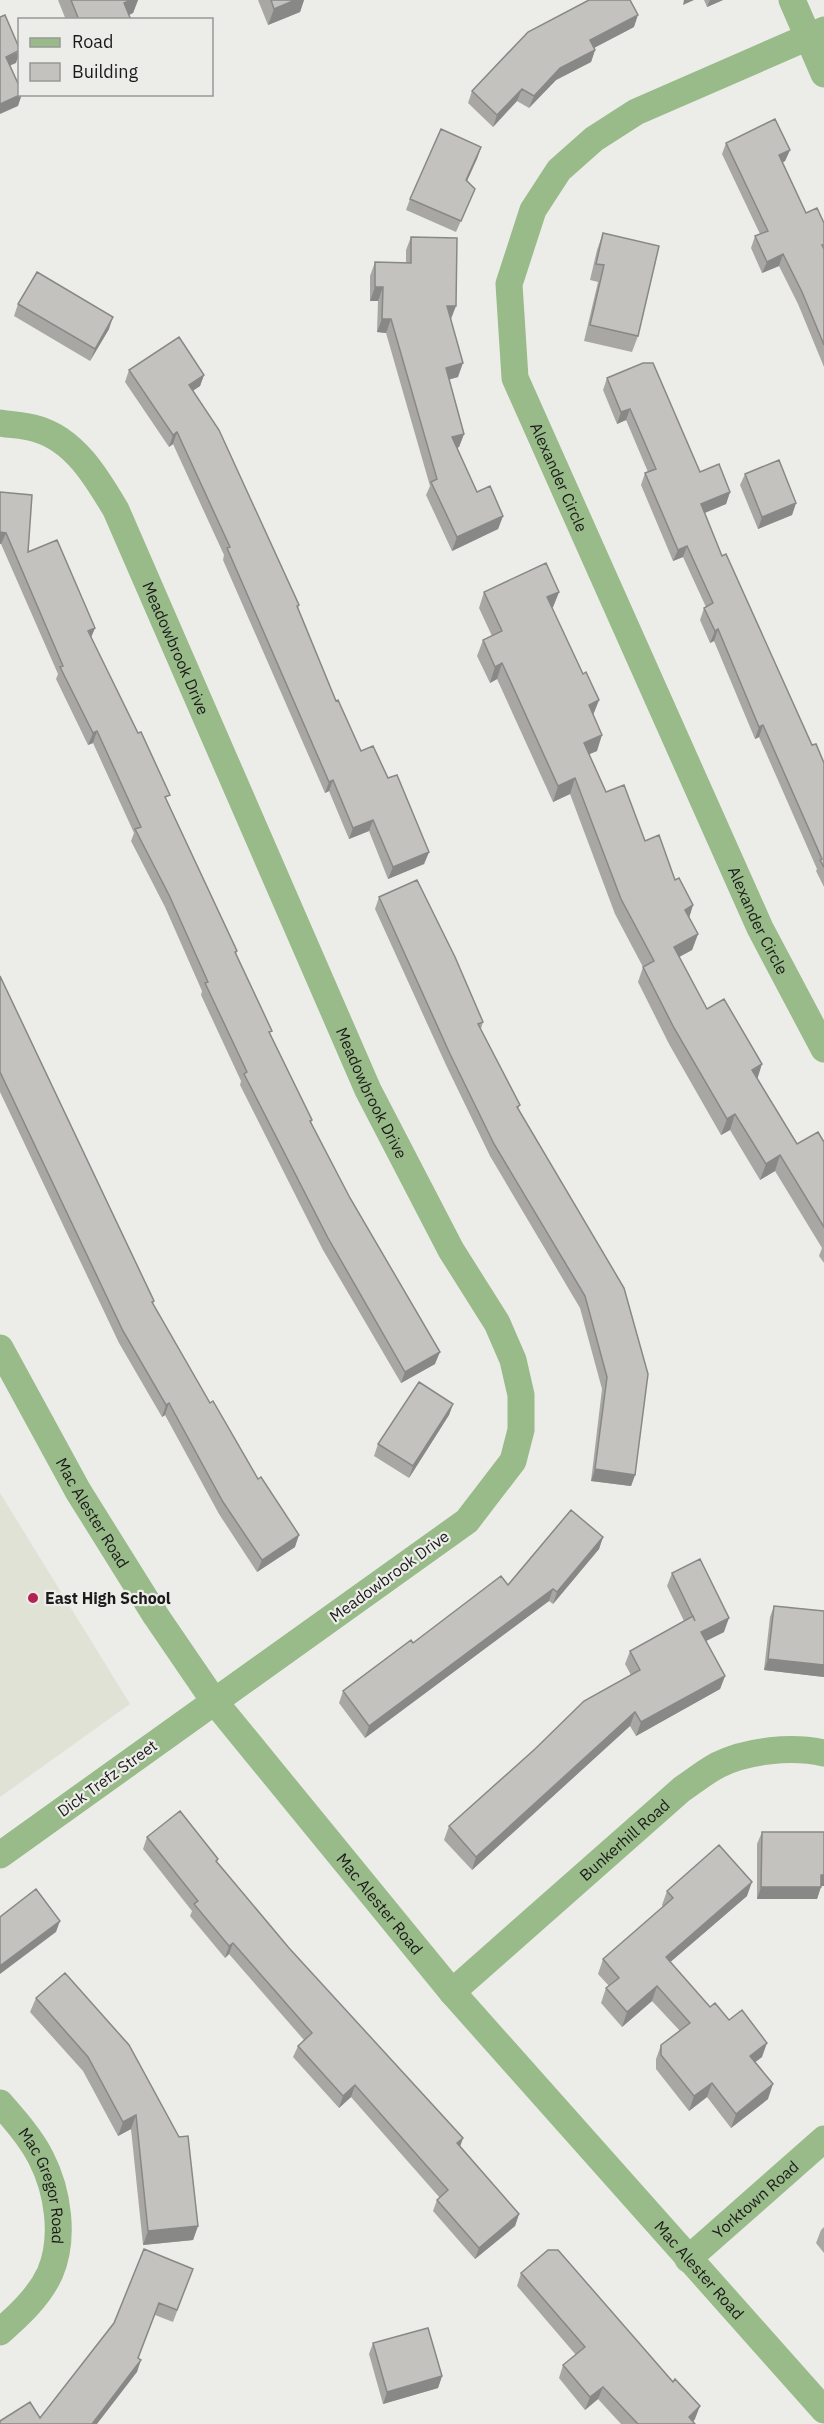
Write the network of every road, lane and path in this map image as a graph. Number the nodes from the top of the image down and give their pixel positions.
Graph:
1 (792, 0) edge
2 (816, 33) edge
3 (824, 74) edge
4 (0, 423) edge
5 (824, 1049) edge
6 (0, 1348) edge
7 (214, 1701) junction
8 (824, 1753) edge
9 (0, 1855) edge
10 (452, 1992) junction
11 (0, 2103) edge
12 (824, 2139) edge
13 (688, 2259) junction
14 (0, 2332) edge
15 (824, 2410) edge

1 - 2 street
2 - 3 street
2 - 5 street, Alexander Circle
4 - 7 street, Meadowbrook Drive
6 - 7 street, Mac Alester Road
7 - 9 street, Dick Trefz Street
7 - 10 street, Mac Alester Road
8 - 10 street, Bunkerhill Road
10 - 13 street, Mac Alester Road
11 - 14 street, Mac Gregor Road
12 - 13 street, Yorktown Road
13 - 15 street, Mac Alester Road

